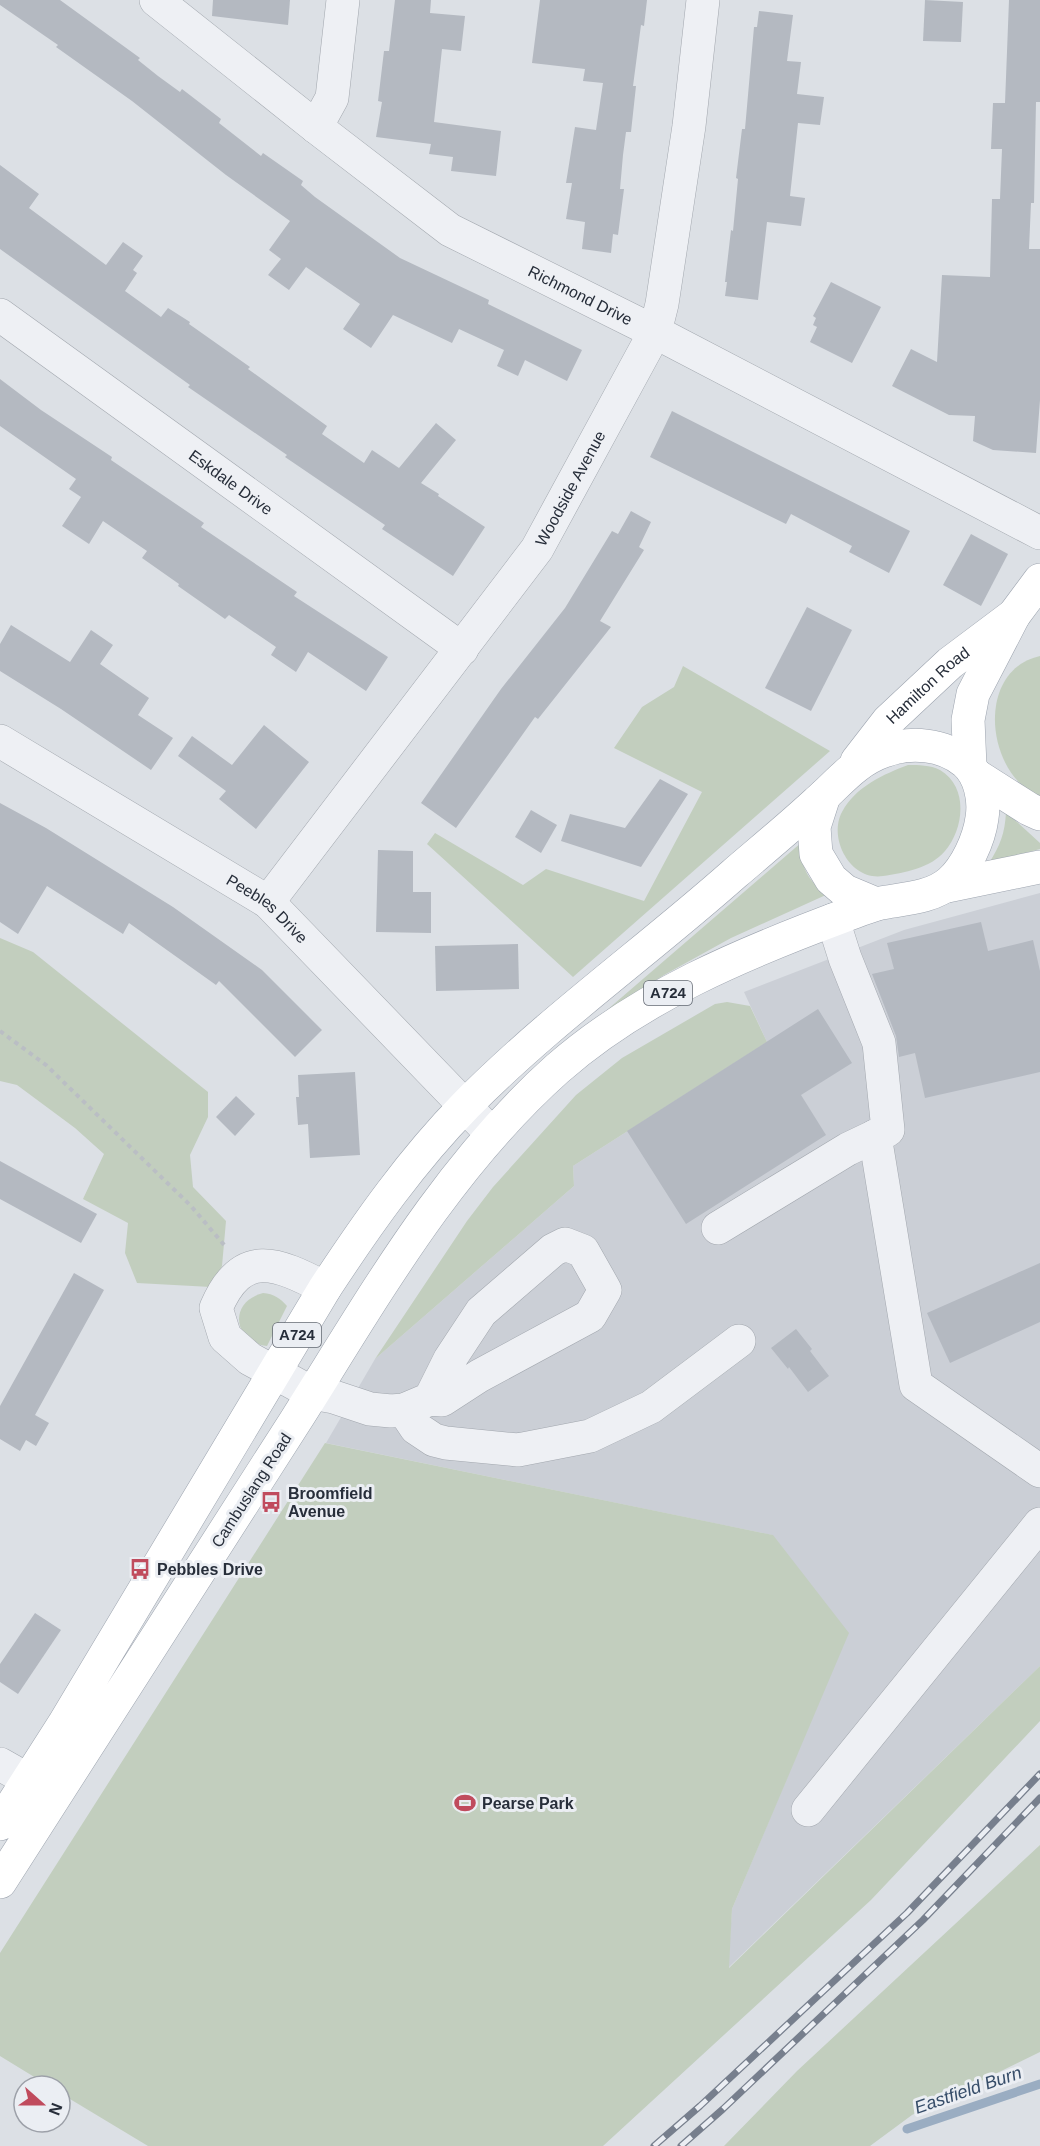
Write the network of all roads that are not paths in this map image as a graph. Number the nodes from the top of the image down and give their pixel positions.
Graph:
1 (156, 0) edge
2 (343, 0) edge
3 (703, 0) edge
4 (316, 127) junction
5 (0, 315) edge
6 (655, 332) junction
7 (1040, 533) edge
8 (1040, 580) edge
9 (1014, 615) junction
10 (462, 649) junction
11 (0, 741) edge
12 (852, 767) junction
13 (974, 771) junction
14 (824, 796) junction
15 (1040, 814) edge
16 (1040, 867) edge
17 (946, 886) junction
18 (268, 902) junction
19 (876, 904) junction
20 (832, 920) junction
21 (465, 1106) junction
22 (491, 1133) junction
23 (875, 1136) junction
24 (718, 1228) dead end
25 (325, 1288) junction
26 (739, 1341) dead end
27 (275, 1372) junction
28 (312, 1393) junction
29 (417, 1404) junction
30 (1040, 1471) edge
31 (1040, 1524) edge
32 (0, 1764) edge
33 (42, 1788) junction
34 (808, 1810) dead end
35 (0, 1824) edge
36 (0, 1882) edge

1 - 4 street, Richmond Drive
2 - 4 street
3 - 6 street, Woodside Avenue
4 - 6 street, Richmond Drive
5 - 10 street, Eskdale Drive
6 - 7 street, Richmond Drive
6 - 10 street, Woodside Avenue
8 - 9 main road, Hamilton Road
9 - 12 main road, Hamilton Road
9 - 13 main road, Hamilton Road
10 - 18 street, Woodside Avenue
11 - 18 street, Peebles Drive
12 - 13 main road
12 - 14 main road
13 - 15 main road
13 - 17 main road
14 - 19 main road
14 - 21 main road, A724
16 - 17 main road
17 - 19 main road
18 - 21 street, Peebles Drive
19 - 20 main road, A724
20 - 22 main road, A724
20 - 23 street
21 - 22 street, Peebles Drive
21 - 25 main road, A724
22 - 28 main road, Cambuslang Road / A724
23 - 24 street
23 - 30 street
25 - 27 main road, A724
25 - 27 street
26 - 29 street
27 - 28 street
27 - 33 main road, A724
28 - 29 street
28 - 33 main road, Cambuslang Road / A724
29 - 29 street
31 - 34 street
32 - 33 street
33 - 35 main road, A724
33 - 36 main road, Cambuslang Road / A724

